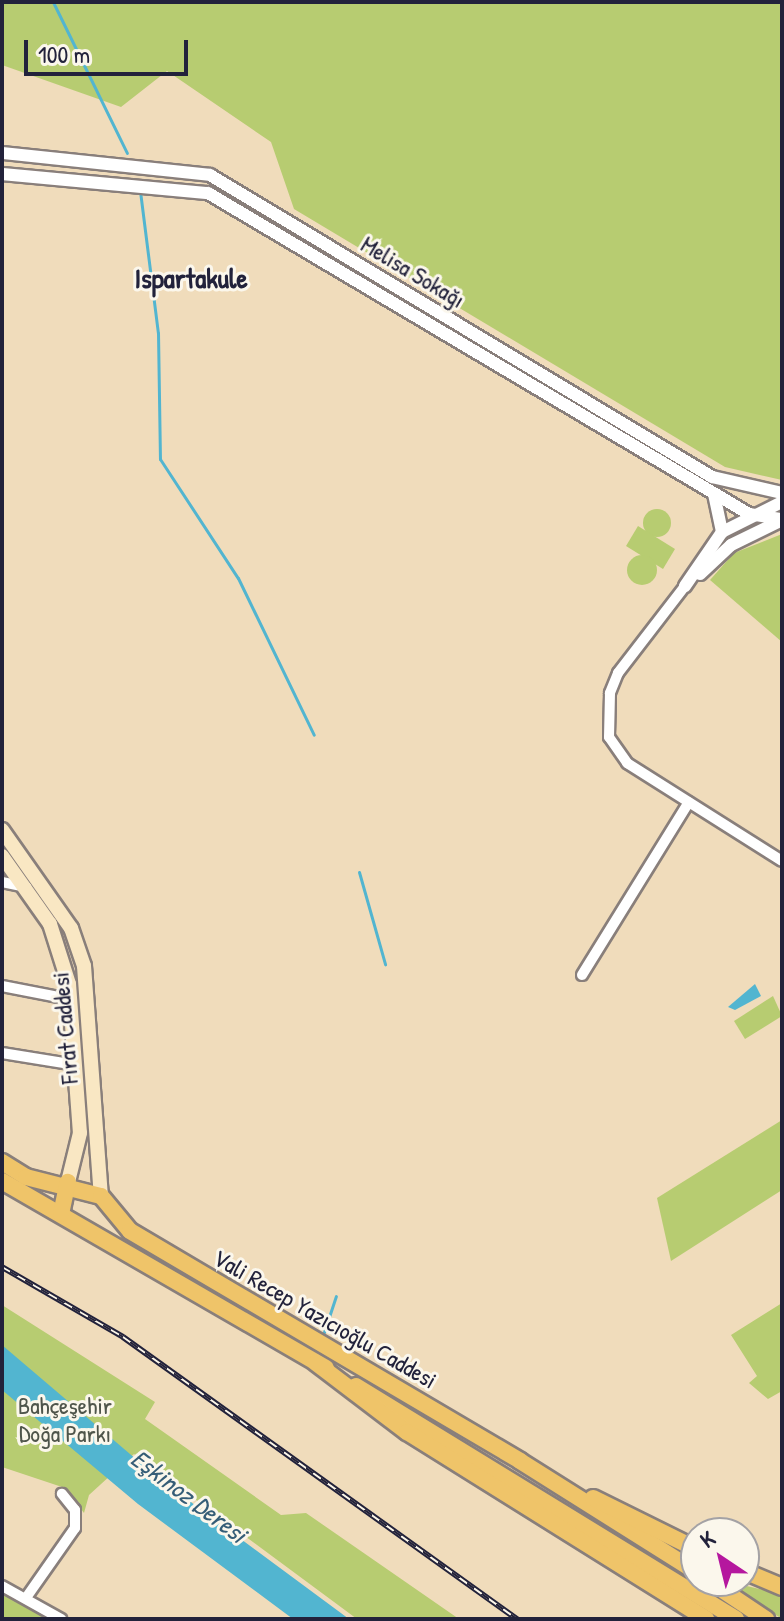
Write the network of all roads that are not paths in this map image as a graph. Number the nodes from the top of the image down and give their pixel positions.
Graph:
1 (2, 153) edge
2 (2, 174) edge
3 (782, 493) edge
4 (714, 494) junction
5 (782, 502) edge
6 (749, 514) junction
7 (782, 520) edge
8 (722, 532) junction
9 (685, 586) junction
10 (689, 802) junction
11 (2, 830) edge
12 (2, 856) edge
13 (782, 861) edge
14 (2, 882) edge
15 (23, 886) junction
16 (47, 891) junction
17 (582, 975) dead end
18 (2, 986) edge
19 (69, 999) junction
20 (2, 1053) edge
21 (76, 1065) junction
22 (2, 1162) edge
23 (2, 1181) edge
24 (68, 1182) junction
25 (101, 1196) junction
26 (111, 1211) junction
27 (61, 1214) junction
28 (99, 1237) junction
29 (316, 1363) junction
30 (520, 1461) junction
31 (62, 1494) dead end
32 (680, 1541) edge
33 (680, 1562) edge
34 (760, 1578) edge
35 (2, 1586) edge
36 (782, 1587) edge
37 (28, 1595) junction
38 (733, 1597) edge
39 (61, 1619) edge
40 (706, 1619) edge
41 (736, 1619) edge
42 (766, 1619) edge

1 - 3 street, Melisa Sokağı
2 - 4 street, Melisa Sokağı
4 - 6 street, Melisa Sokağı
4 - 8 street
5 - 6 street
6 - 7 street
6 - 8 street
7 - 9 street
8 - 9 street
9 - 10 street
10 - 13 street
10 - 17 street
11 - 16 main road, Fırat Caddesi
12 - 15 main road, Fırat Caddesi
14 - 15 street
15 - 16 street
15 - 19 main road, Fırat Caddesi
16 - 25 main road, Fırat Caddesi
18 - 19 street
19 - 21 main road, Fırat Caddesi
20 - 21 street
21 - 24 main road, Fırat Caddesi
22 - 24 main road
23 - 27 main road
24 - 25 main road
24 - 27 main road
25 - 26 main road, Vali Recep Yazıcıoğlu Caddesi
26 - 28 main road
26 - 30 main road, Vali Recep Yazıcıoğlu Caddesi
27 - 28 main road, Vali Recep Yazıcıoğlu Caddesi
28 - 29 main road, Vali Recep Yazıcıoğlu Caddesi
29 - 40 main road
29 - 41 main road
30 - 32 main road
30 - 33 main road
31 - 37 street
34 - 36 main road
35 - 37 street
37 - 39 street
38 - 42 main road

